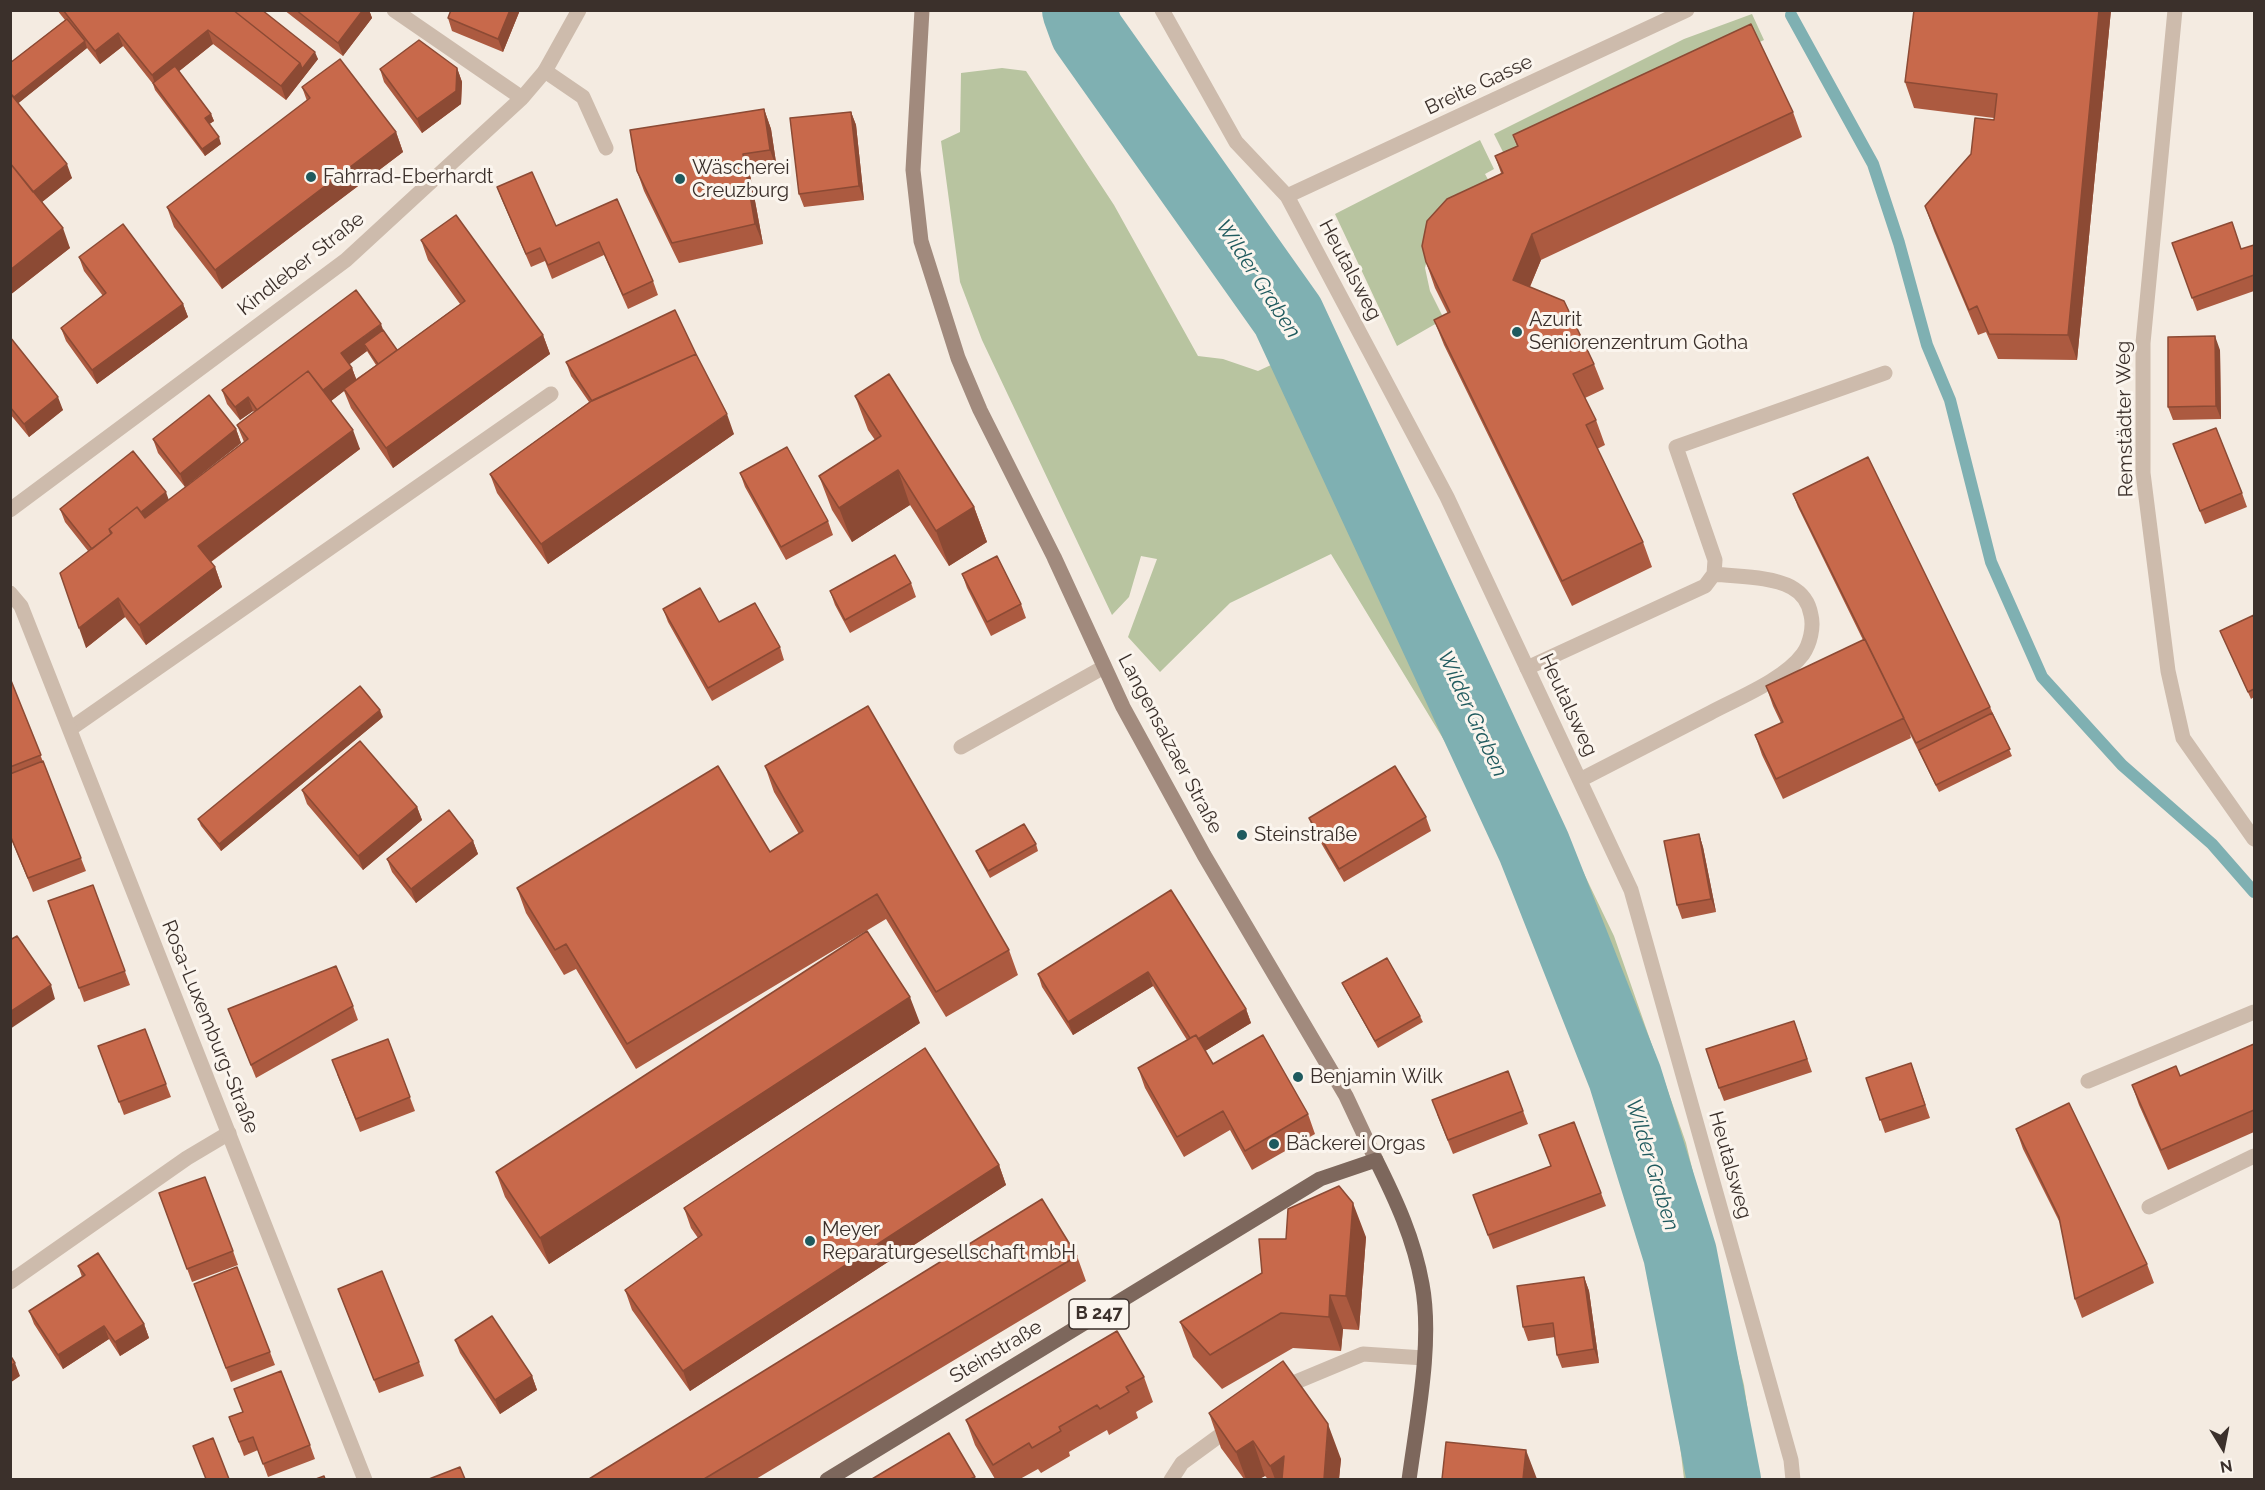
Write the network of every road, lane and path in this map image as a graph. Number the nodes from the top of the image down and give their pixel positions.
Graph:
1 (394, 10) edge
2 (579, 10) edge
3 (922, 10) edge
4 (1162, 10) edge
5 (1687, 10) edge
6 (2175, 10) edge
7 (545, 71) junction
8 (522, 98) junction
9 (606, 148) dead end
10 (1287, 196) junction
11 (1885, 373) dead end
12 (551, 394) dead end
13 (10, 510) edge
14 (1714, 574) junction
15 (10, 593) edge
16 (1104, 667) junction
17 (1527, 668) junction
18 (70, 729) junction
19 (961, 747) dead end
20 (1580, 780) junction
21 (2254, 838) edge
22 (2254, 1012) edge
23 (2088, 1081) dead end
24 (229, 1133) junction
25 (2254, 1156) edge
26 (1376, 1160) junction
27 (2149, 1207) dead end
28 (10, 1282) edge
29 (1424, 1358) junction
30 (1264, 1404) edge
31 (1246, 1417) edge
32 (365, 1479) edge
33 (827, 1479) edge
34 (1171, 1479) edge
35 (1409, 1479) edge
36 (1792, 1479) edge

1 - 8 street
2 - 7 street, Kindleber Straße
3 - 16 street, Langensalzaer Straße
4 - 10 street, Heutalsweg
5 - 10 street, Breite Gasse
6 - 21 street, Remstädter Weg
7 - 8 street, Kindleber Straße
7 - 9 street
8 - 13 street, Kindleber Straße
10 - 17 street, Heutalsweg
11 - 14 street
12 - 18 street
14 - 17 street
14 - 20 street
15 - 18 street, Rosa-Luxemburg-Straße
16 - 19 street
16 - 26 street, Langensalzaer Straße
17 - 20 street, Heutalsweg
18 - 24 street, Rosa-Luxemburg-Straße
20 - 36 street, Heutalsweg
22 - 23 street
24 - 28 street
24 - 32 street, Rosa-Luxemburg-Straße
25 - 27 street
26 - 29 main road, Langensalzaer Straße
26 - 33 main road, Steinstraße / B 247
29 - 30 street
29 - 35 main road, Langensalzaer Straße
31 - 34 street

